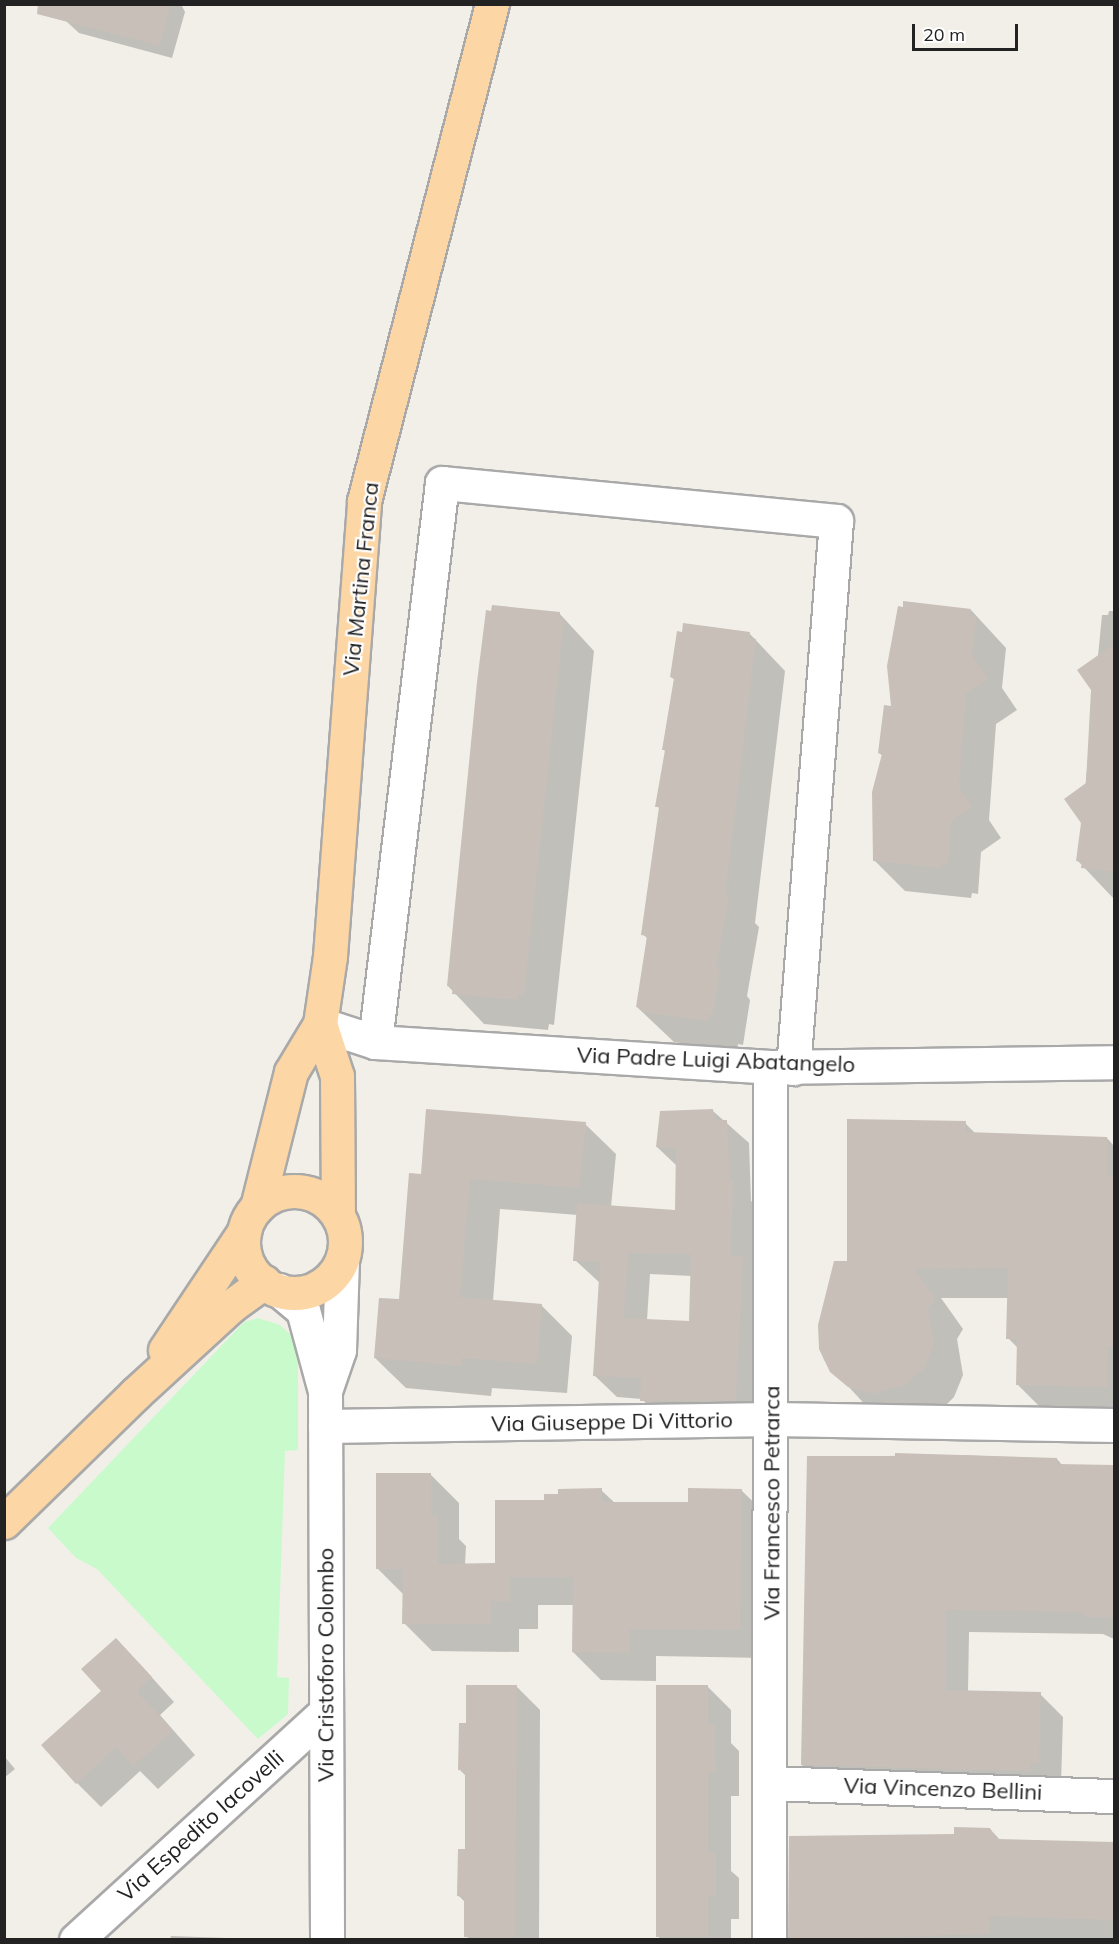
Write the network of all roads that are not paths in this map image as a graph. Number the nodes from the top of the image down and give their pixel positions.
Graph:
1 (492, 4) edge
2 (320, 1024) junction
3 (375, 1042) junction
4 (1114, 1062) edge
5 (782, 1068) junction
6 (338, 1214) junction
7 (251, 1219) junction
8 (342, 1260) junction
9 (272, 1286) junction
10 (325, 1391) junction
11 (135, 1394) junction
12 (772, 1419) junction
13 (1114, 1425) edge
14 (325, 1426) junction
15 (4, 1522) edge
16 (325, 1713) junction
17 (771, 1783) junction
18 (1114, 1796) edge
19 (76, 1940) edge
20 (327, 1940) edge
21 (770, 1940) edge

1 - 2 main road, Via Martina Franca
2 - 3 street, Via Padre Luigi Abatangelo
2 - 6 main road, Via Martina Franca
2 - 7 main road, Via Martina Franca
3 - 5 street, Via Padre Luigi Abatangelo
3 - 5 street, Via Francesco Petrarca
4 - 5 street, Via Padre Luigi Abatangelo
5 - 12 street, Via Francesco Petrarca
6 - 7 main road
6 - 8 main road
7 - 9 main road
7 - 11 main road, Via Martina Franca
8 - 9 main road
8 - 10 street, Via Cristoforo Colombo
9 - 10 street, Via Cristoforo Colombo
9 - 11 main road, Via Martina Franca
10 - 14 street, Via Cristoforo Colombo
11 - 15 main road, Via Martina Franca
12 - 13 street, Via Giuseppe Di Vittorio
12 - 14 street, Via Giuseppe Di Vittorio
12 - 17 street, Via Francesco Petrarca
14 - 16 street, Via Cristoforo Colombo
16 - 19 street, Via Espedito Iacovelli
16 - 20 street, Via Cristoforo Colombo
17 - 18 street, Via Vincenzo Bellini
17 - 21 street, Via Francesco Petrarca

